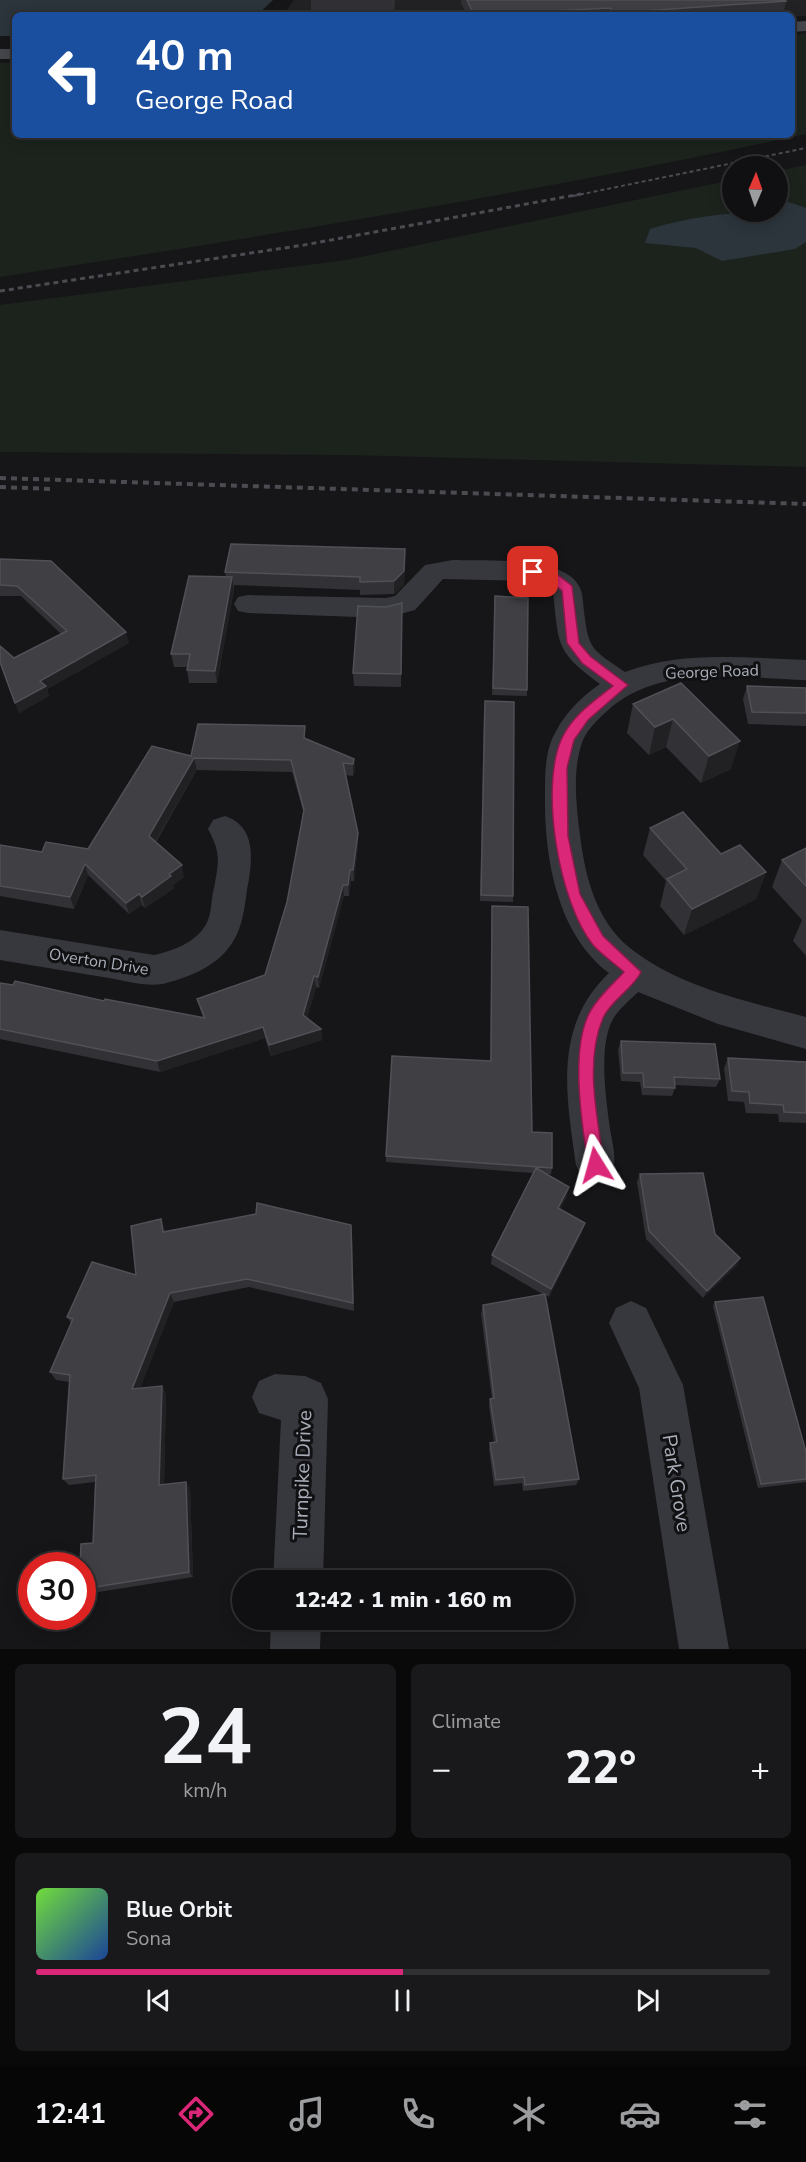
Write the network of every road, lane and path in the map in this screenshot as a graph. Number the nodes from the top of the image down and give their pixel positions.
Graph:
1 (248, 604) dead end
2 (806, 670) edge
3 (621, 685) junction
4 (225, 829) dead end
5 (0, 945) edge
6 (634, 972) junction
7 (806, 1033) edge
8 (596, 1165) dead end
9 (631, 1323) dead end
10 (275, 1397) dead end
11 (298, 1570) edge
12 (296, 1630) edge
13 (295, 1649) edge
14 (704, 1649) edge

1 - 3 street
2 - 3 street, George Road
3 - 6 street, George Road
4 - 5 street, Overton Drive
6 - 7 street, George Road
6 - 8 street
9 - 14 street, Park Grove
10 - 11 street, Turnpike Drive
12 - 13 street

